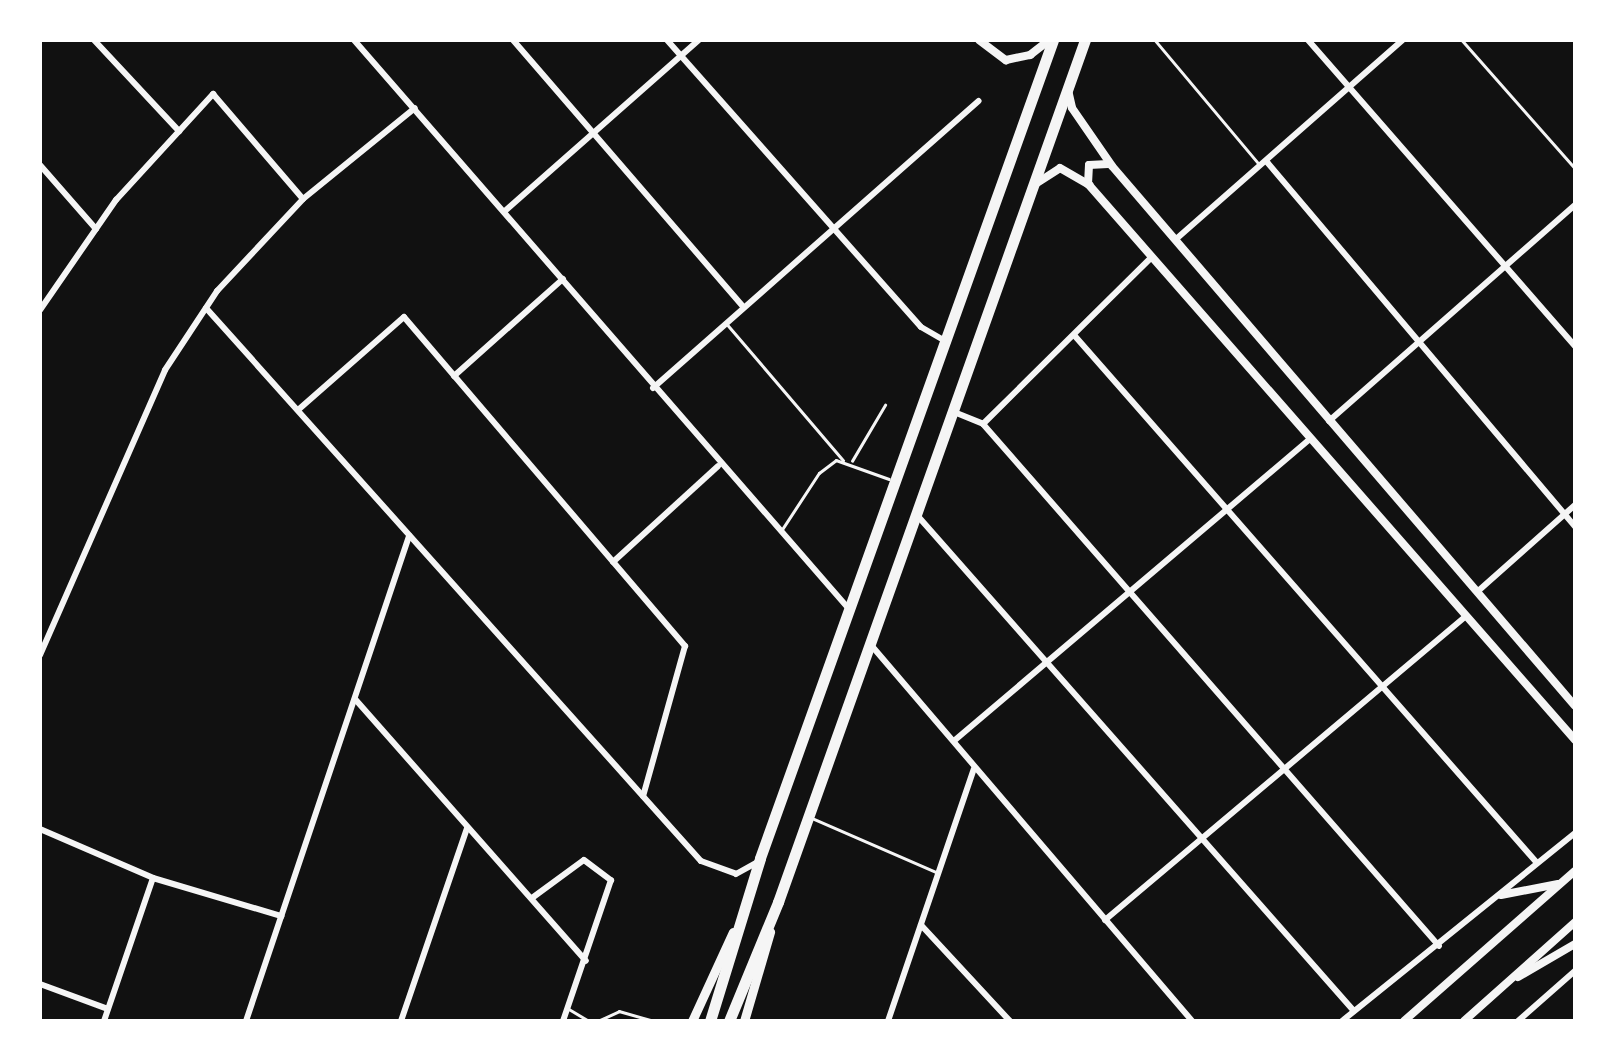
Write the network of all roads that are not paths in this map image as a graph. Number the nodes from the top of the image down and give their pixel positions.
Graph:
1 (94, 40) edge
2 (354, 40) edge
3 (512, 40) edge
4 (667, 40) edge
5 (699, 40) edge
6 (979, 40) edge
7 (1051, 40) edge
8 (1086, 40) edge
9 (1155, 40) edge
10 (1308, 40) edge
11 (1402, 40) edge
12 (1462, 40) edge
13 (680, 56) junction
14 (1349, 87) junction
15 (1068, 90) junction
16 (978, 101) dead end
17 (416, 108) junction
18 (179, 131) junction
19 (592, 132) junction
20 (1264, 164) junction
21 (40, 165) edge
22 (1112, 166) junction
23 (1575, 168) edge
24 (1089, 185) junction
25 (1029, 196) junction
26 (303, 199) junction
27 (1575, 205) edge
28 (506, 210) junction
29 (829, 226) junction
30 (96, 229) junction
31 (1175, 240) junction
32 (1152, 258) junction
33 (1506, 266) junction
34 (564, 280) junction
35 (742, 305) junction
36 (206, 308) junction
37 (40, 310) edge
38 (725, 322) junction
39 (1074, 334) junction
40 (945, 341) junction
41 (1416, 342) junction
42 (1575, 346) edge
43 (454, 376) junction
44 (653, 388) junction
45 (886, 406) dead end
46 (298, 410) junction
47 (953, 412) junction
48 (1328, 422) junction
49 (983, 424) junction
50 (1308, 442) junction
51 (843, 460) junction
52 (852, 462) junction
53 (718, 466) junction
54 (895, 482) junction
55 (1575, 505) edge
56 (1224, 508) junction
57 (916, 514) junction
58 (1564, 514) junction
59 (1575, 527) edge
60 (781, 531) junction
61 (409, 535) junction
62 (612, 562) junction
63 (1126, 591) junction
64 (1477, 592) junction
65 (849, 609) junction
66 (1466, 616) junction
67 (871, 644) junction
68 (40, 656) edge
69 (1045, 662) junction
70 (1381, 684) junction
71 (354, 698) junction
72 (1575, 706) edge
73 (955, 740) junction
74 (1575, 740) edge
75 (1283, 768) junction
76 (974, 769) junction
77 (643, 797) junction
78 (808, 817) junction
79 (468, 826) junction
80 (40, 828) edge
81 (1575, 832) edge
82 (1200, 839) junction
83 (760, 858) junction
84 (1537, 863) junction
85 (1575, 872) edge
86 (938, 873) junction
87 (153, 878) junction
88 (1562, 882) junction
89 (1501, 895) junction
90 (532, 899) junction
91 (778, 902) junction
92 (281, 916) junction
93 (1104, 920) junction
94 (738, 921) junction
95 (1575, 922) edge
96 (921, 924) junction
97 (1575, 944) edge
98 (1439, 946) junction
99 (586, 960) junction
100 (1575, 971) edge
101 (40, 984) edge
102 (1502, 987) junction
103 (108, 1009) junction
104 (568, 1009) junction
105 (1354, 1011) junction
106 (104, 1021) edge
107 (246, 1021) edge
108 (401, 1021) edge
109 (563, 1021) edge
110 (589, 1021) edge
111 (598, 1021) edge
112 (654, 1021) edge
113 (692, 1021) edge
114 (710, 1021) edge
115 (729, 1021) edge
116 (744, 1021) edge
117 (888, 1021) edge
118 (1010, 1021) edge
119 (1192, 1021) edge
120 (1342, 1021) edge
121 (1404, 1021) edge
122 (1464, 1021) edge
123 (1518, 1021) edge

1 - 18 street
2 - 17 street
3 - 19 street
4 - 13 street
5 - 13 street
6 - 7 street
7 - 40 highway
8 - 15 highway
9 - 20 lane
10 - 14 street
11 - 14 street
12 - 23 lane
13 - 19 street
13 - 29 street
14 - 20 street
14 - 33 street
15 - 22 street
15 - 25 highway
16 - 29 street
17 - 26 street
17 - 28 street
18 - 26 street
18 - 30 street
19 - 28 street
19 - 35 street
20 - 31 street
20 - 41 street
21 - 30 street
22 - 24 street
22 - 31 street
24 - 25 street
24 - 32 street
25 - 47 highway
26 - 36 street
27 - 33 street
28 - 34 street
29 - 35 street
29 - 40 street
30 - 37 street
31 - 48 street
32 - 39 street
32 - 50 street
33 - 41 street
33 - 42 street
34 - 43 street
34 - 44 street
35 - 38 street
36 - 46 street
36 - 68 street
38 - 44 street
38 - 51 lane
39 - 49 street
39 - 56 street
40 - 54 highway
41 - 48 street
41 - 58 street
43 - 46 street
43 - 62 street
44 - 53 street
45 - 52 lane
46 - 61 street
47 - 49 street
47 - 57 highway
48 - 64 street
49 - 63 street
50 - 56 street
50 - 66 street
51 - 52 lane
51 - 60 lane
52 - 54 lane
53 - 60 street
53 - 62 street
54 - 65 highway
55 - 58 street
56 - 63 street
56 - 70 street
57 - 67 highway
57 - 69 street
58 - 59 street
58 - 64 street
60 - 65 street
61 - 71 street
61 - 77 street
62 - 77 street
63 - 69 street
63 - 75 street
64 - 72 street
65 - 83 highway
66 - 70 street
66 - 74 street
67 - 73 street
67 - 78 highway
69 - 73 street
69 - 82 street
70 - 75 street
70 - 84 street
71 - 79 street
71 - 92 street
73 - 76 street
75 - 82 street
75 - 98 street
76 - 86 street
76 - 93 street
77 - 83 street
78 - 86 lane
78 - 91 highway
79 - 90 street
79 - 108 street
80 - 87 street
81 - 84 street
82 - 93 street
82 - 105 street
83 - 94 highway
84 - 89 street
85 - 88 street
86 - 96 street
87 - 92 street
87 - 103 street
88 - 89 street
88 - 121 street
89 - 98 street
90 - 99 street
90 - 99 street
91 - 115 highway
91 - 116 main road
92 - 107 street
93 - 119 street
94 - 113 main road
94 - 114 highway
95 - 102 street
96 - 117 street
96 - 118 street
97 - 102 street
98 - 105 street
99 - 104 street
100 - 123 street
101 - 103 street
102 - 122 street
103 - 106 street
104 - 109 street
104 - 110 lane
105 - 120 street
111 - 112 lane

